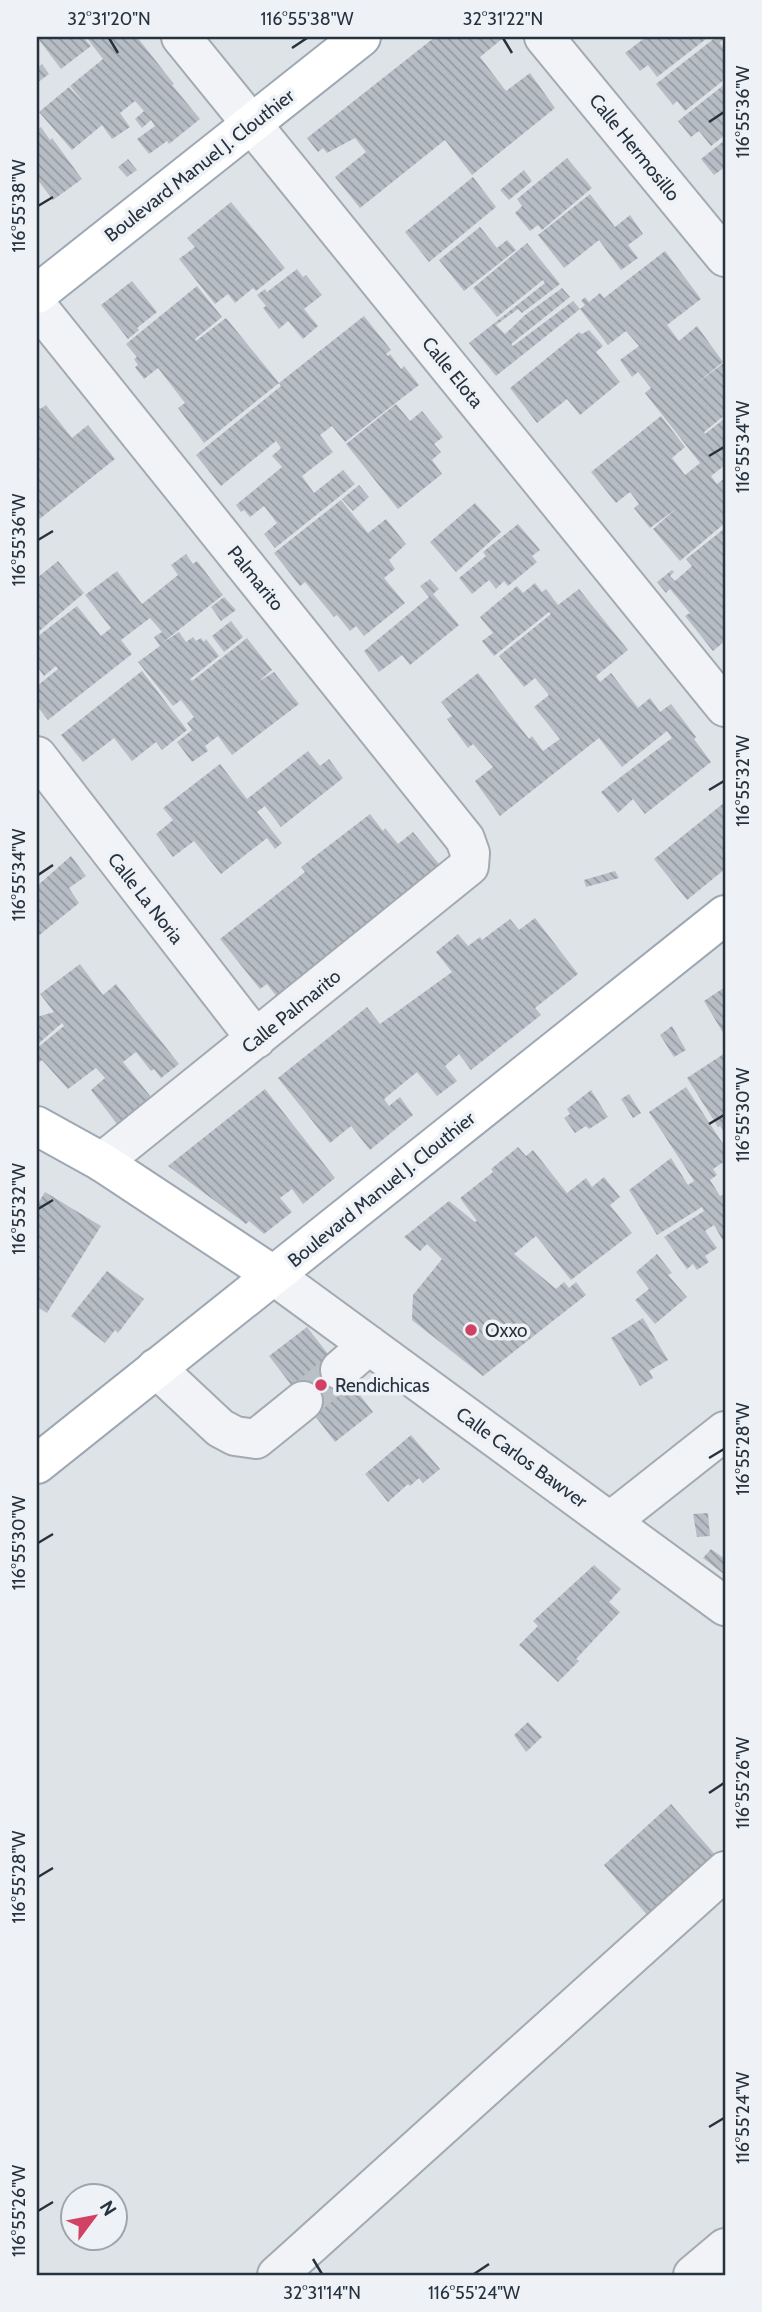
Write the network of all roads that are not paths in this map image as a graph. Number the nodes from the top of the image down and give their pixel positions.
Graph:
1 (181, 37) edge
2 (361, 37) edge
3 (544, 37) edge
4 (251, 124) junction
5 (725, 257) edge
6 (37, 294) edge
7 (37, 306) edge
8 (719, 686) edge
9 (37, 756) edge
10 (470, 853) joint
11 (725, 915) edge
12 (256, 1040) junction
13 (37, 1126) edge
14 (102, 1162) junction
15 (273, 1275) junction
16 (369, 1345) junction
17 (156, 1368) junction
18 (340, 1370) tunnel mouth
19 (303, 1401) tunnel mouth
20 (725, 1431) edge
21 (37, 1464) edge
22 (611, 1521) junction
23 (725, 1606) edge
24 (725, 1871) edge
25 (725, 2248) edge
26 (277, 2275) edge
27 (693, 2275) edge

1 - 4 street, Calle Elota
2 - 4 main road, Boulevard Manuel J. Clouthier
3 - 5 street, Calle Hermosillo
4 - 6 main road, Boulevard Manuel J. Clouthier
4 - 8 street, Calle Elota
7 - 10 street, Palmarito
9 - 12 street, Calle La Noria
10 - 12 street, Calle Palmarito
11 - 15 main road, Boulevard Manuel J. Clouthier
12 - 14 street, Calle Palmarito
13 - 14 main road, Calle Carlos Bawver
14 - 15 main road, Calle Carlos Bawver
15 - 16 street, Calle Carlos Bawver
15 - 17 main road, Boulevard Manuel J. Clouthier
16 - 18 street
16 - 22 street, Calle Carlos Bawver
17 - 19 street
17 - 21 main road, Boulevard Manuel J. Clouthier
20 - 22 street
22 - 23 street, Calle Carlos Bawver
24 - 26 street
25 - 27 street

